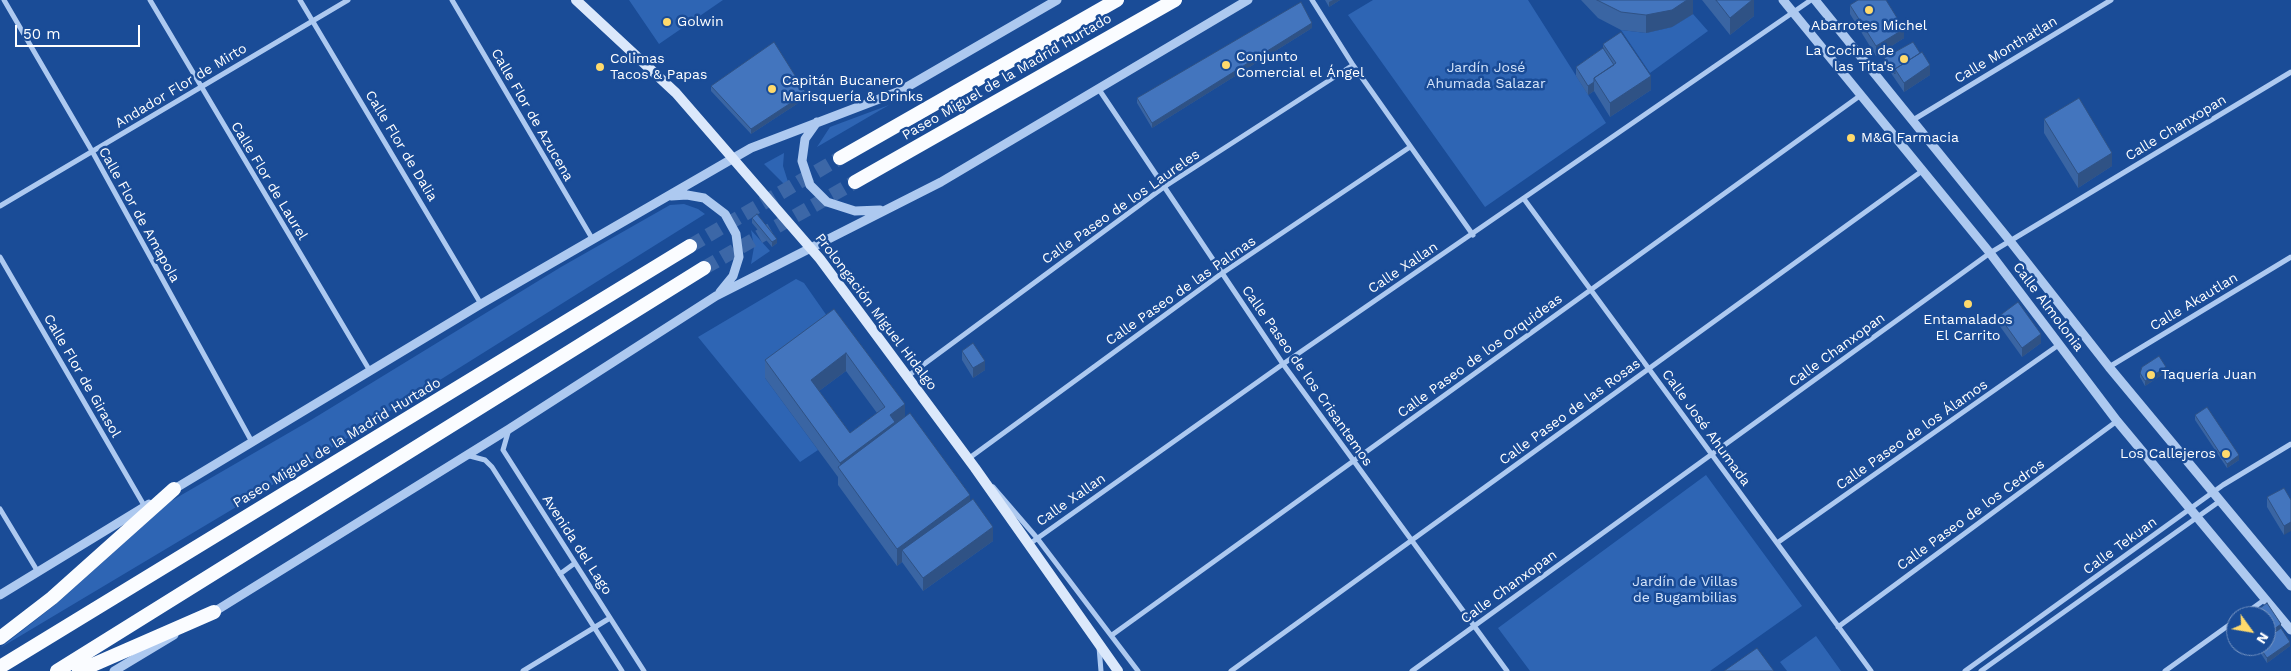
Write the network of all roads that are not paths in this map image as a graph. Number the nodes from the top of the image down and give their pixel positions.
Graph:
1 (4, 0) edge
2 (150, 0) edge
3 (300, 0) edge
4 (348, 0) edge
5 (452, 0) edge
6 (576, 0) edge
7 (1057, 0) edge
8 (1116, 0) edge
9 (1175, 0) edge
10 (1248, 0) edge
11 (1312, 0) edge
12 (1783, 0) edge
13 (1811, 0) edge
14 (1815, 0) edge
15 (2111, 0) edge
16 (1792, 12) junction
17 (313, 21) junction
18 (1353, 65) junction
19 (2291, 72) edge
20 (200, 87) junction
21 (1098, 88) junction
22 (1862, 95) junction
23 (1913, 120) junction
24 (817, 122) junction
25 (1410, 147) junction
26 (92, 152) junction
27 (734, 158) junction
28 (840, 158) tunnel mouth
29 (1922, 171) junction
30 (854, 182) tunnel mouth
31 (1164, 186) junction
32 (667, 196) junction
33 (1524, 199) junction
34 (0, 206) edge
35 (883, 210) junction
36 (1473, 235) junction
37 (593, 240) junction
38 (2010, 241) junction
39 (690, 246) tunnel mouth
40 (810, 247) junction
41 (1990, 254) junction
42 (0, 257) edge
43 (2291, 257) edge
44 (704, 268) tunnel mouth
45 (1221, 274) junction
46 (1590, 290) junction
47 (716, 296) junction
48 (481, 304) junction
49 (2060, 344) junction
50 (1283, 364) junction
51 (2109, 366) junction
52 (1649, 369) junction
53 (371, 372) junction
54 (908, 376) junction
55 (2117, 421) junction
56 (509, 429) junction
57 (252, 442) junction
58 (2291, 444) edge
59 (1711, 454) junction
60 (465, 455) junction
61 (968, 459) junction
62 (1353, 461) junction
63 (974, 468) junction
64 (174, 488) junction
65 (2214, 493) junction
66 (2220, 501) junction
67 (145, 507) junction
68 (2192, 508) junction
69 (0, 509) edge
70 (2199, 517) junction
71 (1038, 538) junction
72 (1411, 540) junction
73 (1777, 544) junction
74 (1027, 545) junction
75 (575, 563) junction
76 (38, 572) junction
77 (560, 574) junction
78 (2291, 586) edge
79 (0, 595) edge
80 (2264, 600) junction
81 (2256, 606) edge
82 (214, 612) junction
83 (610, 618) junction
84 (1474, 627) junction
85 (1838, 627) junction
86 (2226, 627) edge
87 (595, 628) junction
88 (2291, 630) edge
89 (1112, 635) junction
90 (0, 638) edge
91 (1098, 644) junction
92 (0, 666) edge
93 (57, 671) edge
94 (79, 671) edge
95 (114, 671) edge
96 (523, 671) edge
97 (622, 671) edge
98 (644, 671) edge
99 (1101, 671) edge
100 (1118, 671) edge
101 (1138, 671) edge
102 (1231, 671) edge
103 (1412, 671) edge
104 (1506, 671) edge
105 (1870, 671) edge
106 (1965, 671) edge
107 (1981, 671) edge
108 (2165, 671) edge

1 - 26 street, Calle Flor de Amapola
2 - 20 street, Calle Flor de Laurel
3 - 17 street, Calle Flor de Dalia
4 - 17 street, Andador Flor de Mirto
5 - 37 street, Calle Flor de Azucena
6 - 27 main road, Prolongación Miguel Hidalgo
7 - 24 street
8 - 28 highway, Paseo Miguel de la Madrid Hurtado
9 - 30 highway, Paseo Miguel de la Madrid Hurtado
10 - 21 street
11 - 18 street
12 - 16 street, Calle Almolonia
13 - 16 street, Calle Xallan
14 - 23 street, Calle Almolonia
15 - 23 street, Calle Monthatlan
16 - 22 street, Calle Almolonia
16 - 33 street, Calle Xallan
17 - 20 street, Andador Flor de Mirto
17 - 48 street, Calle Flor de Dalia
18 - 25 street
18 - 31 street, Calle Paseo de los Laureles
19 - 38 street, Calle Chanxopan
20 - 26 street, Andador Flor de Mirto
20 - 53 street, Calle Flor de Laurel
21 - 31 street, Calle Paseo de los Crisantemos
21 - 35 street
22 - 29 street, Calle Almolonia
22 - 46 street, Calle Paseo de los Orquideas
23 - 38 street, Calle Almolonia
24 - 27 street
24 - 35 street
25 - 36 street
25 - 45 street, Calle Paseo de las Palmas
26 - 34 street, Andador Flor de Mirto
26 - 57 street, Calle Flor de Amapola
27 - 32 street
27 - 40 main road, Prolongación Miguel Hidalgo
29 - 41 street, Calle Almolonia
29 - 52 street, Calle Paseo de las Rosas
31 - 45 street, Calle Paseo de los Crisantemos
31 - 54 street, Calle Paseo de los Laureles
32 - 37 street
32 - 47 street
33 - 36 street, Calle Xallan
33 - 46 street, Calle José Ahumada
35 - 40 street
36 - 50 street, Calle Xallan
37 - 48 street
38 - 41 street, Calle Chanxopan
38 - 51 street, Calle Almolonia
39 - 92 highway, Paseo Miguel de la Madrid Hurtado
40 - 47 street
40 - 54 main road, Prolongación Miguel Hidalgo
41 - 49 street, Calle Almolonia
41 - 59 street, Calle Chanxopan
42 - 67 street, Calle Flor de Girasol
43 - 51 street, Calle Akautlan
44 - 93 highway
45 - 50 street, Calle Paseo de los Crisantemos
45 - 61 street, Calle Paseo de las Palmas
46 - 52 street, Calle José Ahumada
46 - 62 street, Calle Paseo de los Orquideas
47 - 56 street
48 - 53 street
49 - 55 street, Calle Almolonia
49 - 73 street, Calle Paseo de los Álamos
50 - 62 street, Calle Paseo de los Crisantemos
50 - 71 street, Calle Xallan
51 - 65 street, Calle Almolonia
52 - 59 street, Calle José Ahumada
52 - 72 street, Calle Paseo de las Rosas
53 - 57 street
54 - 61 main road, Prolongación Miguel Hidalgo
55 - 68 street, Calle Almolonia
55 - 85 street, Calle Paseo de los Cedros
56 - 60 street
56 - 75 street, Avenida del Lago
57 - 64 street
58 - 65 street, Calle Tekuan
59 - 73 street, Calle José Ahumada
59 - 84 street, Calle Chanxopan
60 - 77 street
60 - 82 street
61 - 63 main road, Prolongación Miguel Hidalgo
62 - 72 street, Calle Paseo de los Crisantemos
62 - 89 street, Calle Paseo de los Orquideas
63 - 71 street
63 - 74 main road, Prolongación Miguel Hidalgo
64 - 67 street
64 - 90 highway
65 - 66 street, Calle Almolonia
65 - 68 street, Calle Tekuan
66 - 70 street, Calle Tekuan
66 - 78 street, Calle Almolonia
67 - 76 street
68 - 70 street, Calle Almolonia
68 - 106 street, Calle Tekuan
69 - 76 street
70 - 80 street, Calle Almolonia
70 - 107 street, Calle Tekuan
71 - 74 street, Calle Xallan
71 - 89 street
72 - 84 street, Calle Paseo de los Crisantemos
72 - 102 street, Calle Paseo de las Rosas
73 - 85 street, Calle José Ahumada
74 - 91 main road, Prolongación Miguel Hidalgo
75 - 77 street
75 - 83 street, Avenida del Lago
76 - 79 street
77 - 87 street
80 - 81 street
80 - 88 street, Calle Almolonia
82 - 94 highway
82 - 95 street
83 - 87 street
83 - 98 street, Avenida del Lago
84 - 103 street, Calle Chanxopan
84 - 104 street, Calle Paseo de los Crisantemos
85 - 105 street, Calle José Ahumada
86 - 108 street
87 - 96 street
87 - 97 street
89 - 101 street
91 - 99 street
91 - 100 main road, Prolongación Miguel Hidalgo

